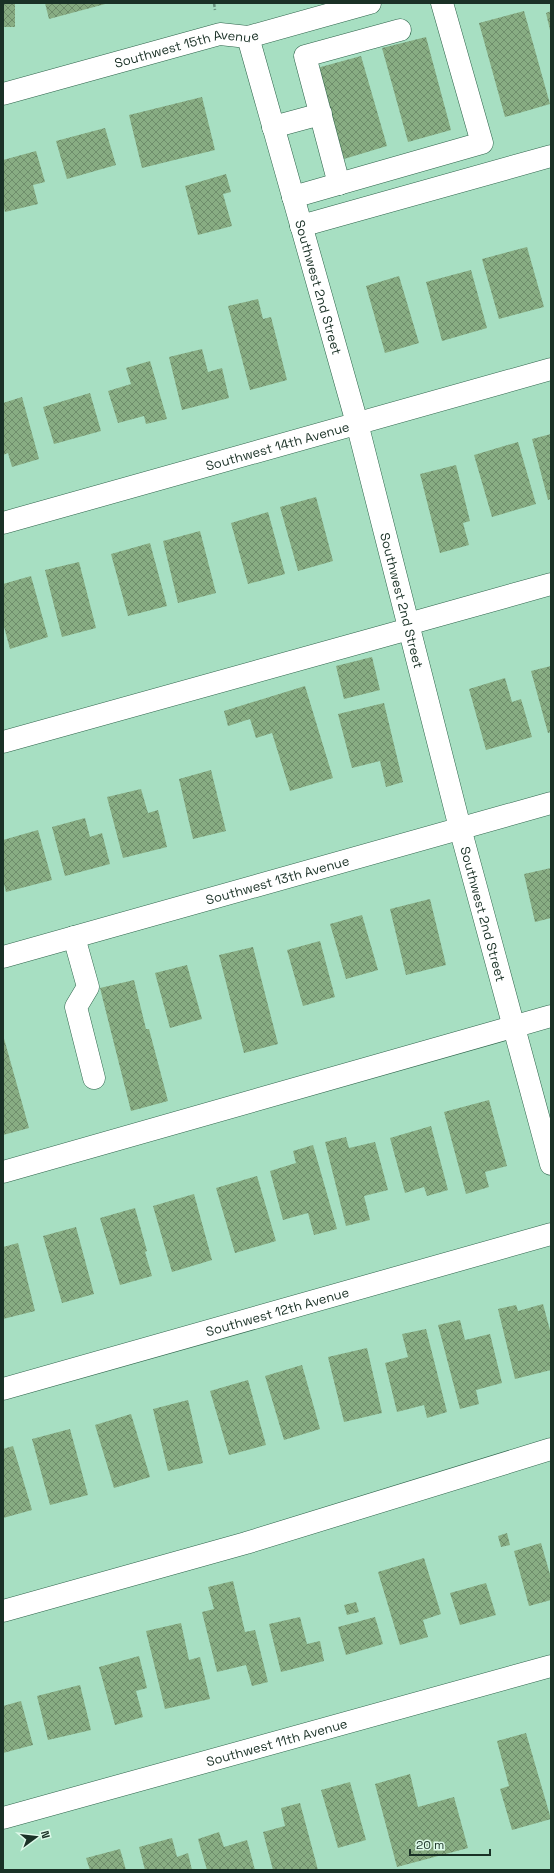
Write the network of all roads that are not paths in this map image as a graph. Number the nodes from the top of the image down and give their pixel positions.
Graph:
1 (442, 3) edge
2 (363, 5) edge
3 (400, 30) dead end
4 (248, 37) junction
5 (365, 40) junction
6 (3, 94) edge
7 (321, 114) junction
8 (273, 127) junction
9 (551, 156) edge
10 (339, 184) junction
11 (293, 197) junction
12 (301, 226) junction
13 (551, 369) edge
14 (357, 423) junction
15 (3, 523) edge
16 (551, 584) edge
17 (408, 627) junction
18 (3, 742) edge
19 (551, 803) edge
20 (460, 828) junction
21 (74, 937) junction
22 (3, 957) edge
23 (551, 1016) edge
24 (514, 1027) junction
25 (94, 1078) dead end
26 (551, 1164) edge
27 (3, 1172) edge
28 (551, 1234) edge
29 (3, 1389) edge
30 (551, 1449) edge
31 (3, 1611) edge
32 (551, 1666) edge
33 (3, 1818) edge

1 - 10 street
2 - 4 street, Southwest 15th Avenue
2 - 5 street
3 - 5 street
4 - 6 street, Southwest 15th Avenue
4 - 8 street, Southwest 2nd Street
5 - 7 street
7 - 8 street
7 - 10 street
8 - 11 street, Southwest 2nd Street
9 - 12 street
10 - 11 street
11 - 12 street, Southwest 2nd Street
12 - 14 street, Southwest 2nd Street
13 - 14 street, Southwest 14th Avenue
14 - 15 street, Southwest 14th Avenue
14 - 17 street, Southwest 2nd Street
16 - 17 street
17 - 18 street
17 - 20 street, Southwest 2nd Street
19 - 20 street, Southwest 13th Avenue
20 - 21 street, Southwest 13th Avenue
20 - 24 street, Southwest 2nd Street
21 - 22 street, Southwest 13th Avenue
21 - 25 street
23 - 24 street
24 - 26 street, Southwest 2nd Street
24 - 27 street
28 - 29 street, Southwest 12th Avenue
30 - 31 street
32 - 33 street, Southwest 11th Avenue

